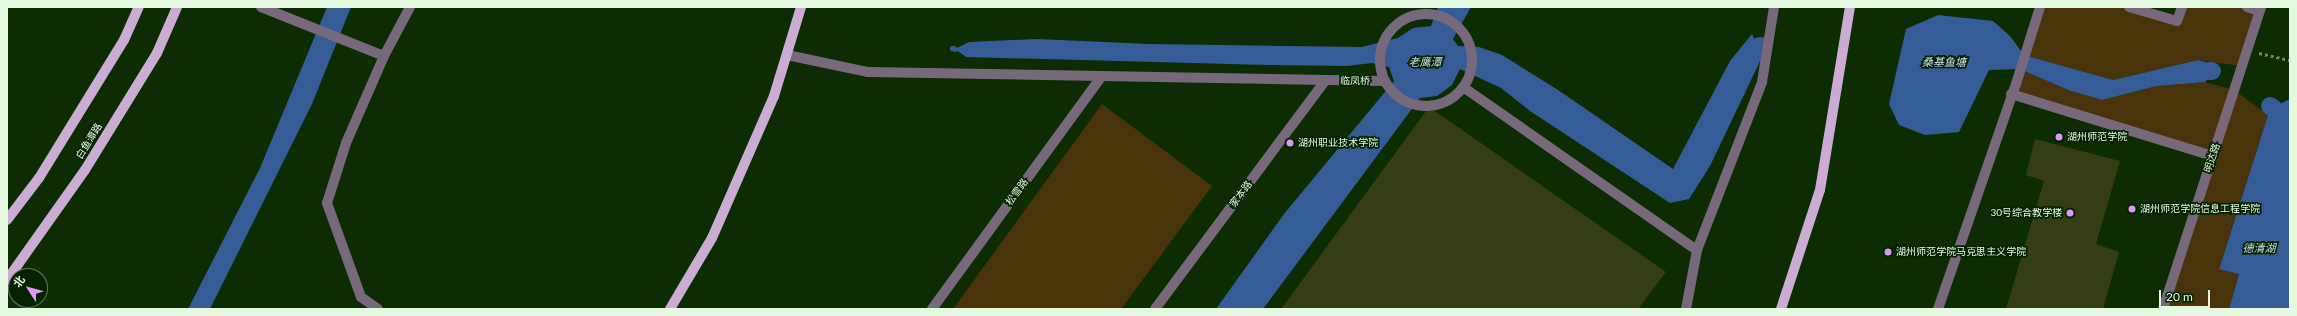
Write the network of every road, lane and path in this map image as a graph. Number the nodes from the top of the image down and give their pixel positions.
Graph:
1 (139, 7) edge
2 (177, 7) edge
3 (260, 7) edge
4 (410, 7) edge
5 (801, 7) edge
6 (1774, 7) edge
7 (1850, 7) edge
8 (2040, 7) edge
9 (2129, 7) edge
10 (2182, 7) edge
11 (2247, 7) edge
12 (2260, 9) edge
13 (1413, 11) edge
14 (2247, 50) junction
15 (786, 55) junction
16 (384, 56) junction
17 (2290, 60) edge
18 (1102, 76) junction
19 (1326, 80) junction
20 (1385, 83) junction
21 (1463, 87) junction
22 (2012, 94) junction
23 (2212, 156) junction
24 (7, 220) edge
25 (1697, 250) junction
26 (7, 280) edge
27 (378, 309) edge
28 (670, 309) edge
29 (932, 309) edge
30 (1155, 309) edge
31 (1686, 309) edge
32 (1781, 309) edge
33 (1938, 309) edge
34 (2162, 309) edge

1 - 24 main road
2 - 26 main road, 白鱼潭路
3 - 16 street
4 - 16 street
5 - 15 main road
6 - 25 street
7 - 32 main road
8 - 22 street
9 - 10 street
11 - 12 street
12 - 14 street, 明达路
13 - 20 street
13 - 21 street
14 - 17 path
14 - 23 street, 明达路
15 - 18 street, 临凤桥
15 - 28 main road
16 - 27 street
18 - 19 street, 临凤桥
18 - 29 street, 松雪路
19 - 20 street, 临凤桥
19 - 30 street, 家本路
20 - 21 street
21 - 25 street
22 - 23 street
22 - 33 street
23 - 34 street, 明达路
25 - 31 street

